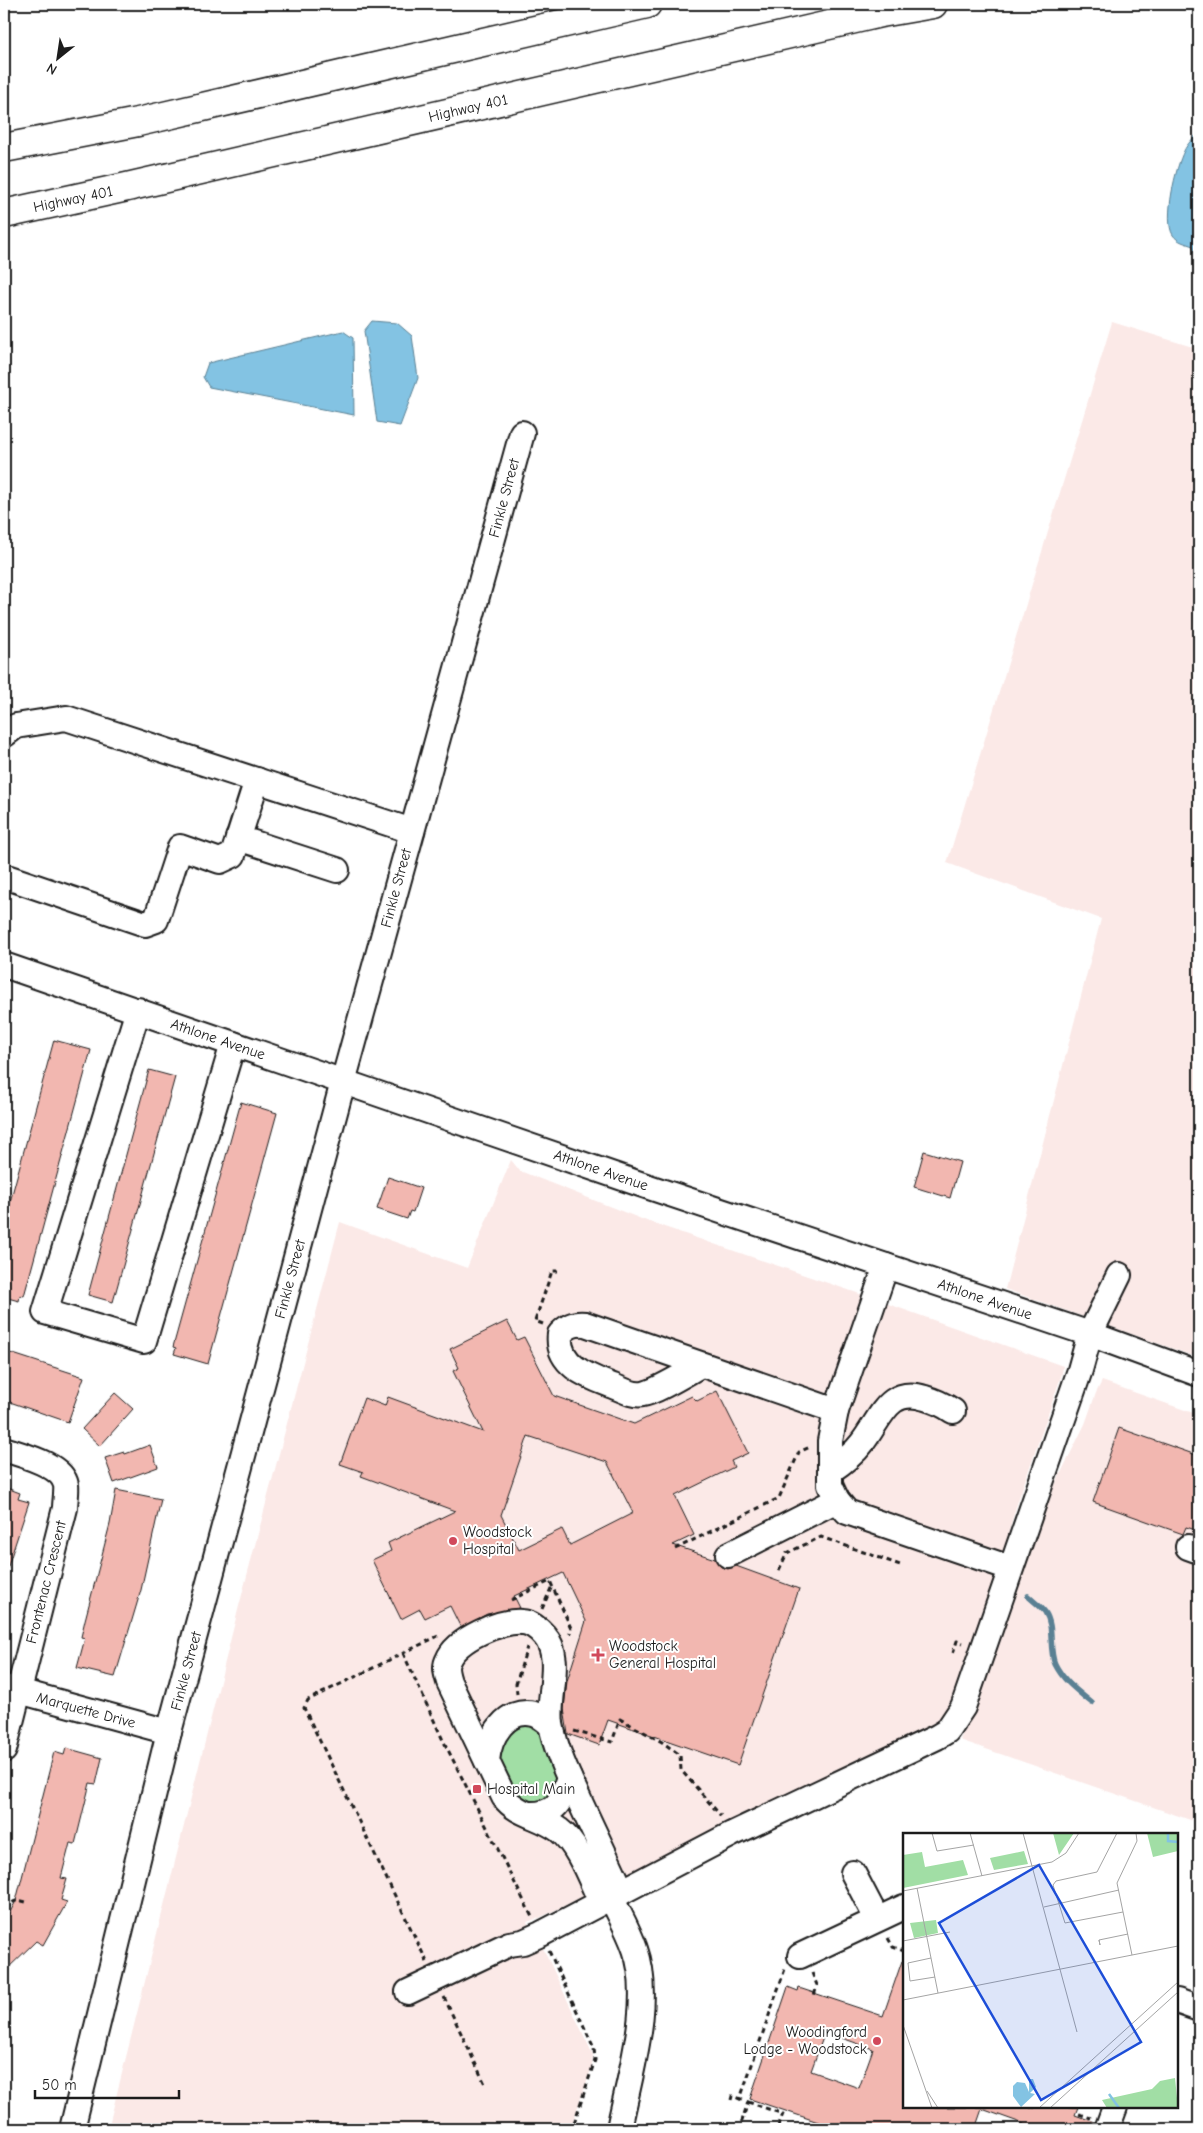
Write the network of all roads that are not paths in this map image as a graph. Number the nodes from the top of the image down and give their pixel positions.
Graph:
1 (647, 4) edge
2 (933, 4) edge
3 (956, 4) edge
4 (881, 13) junction
5 (4, 148) edge
6 (4, 214) edge
7 (522, 433) dead end
8 (4, 735) edge
9 (257, 780) junction
10 (412, 831) junction
11 (238, 838) junction
12 (337, 870) dead end
13 (6, 882) edge
14 (4, 965) edge
15 (138, 1010) junction
16 (232, 1044) junction
17 (343, 1082) junction
18 (886, 1266) junction
19 (1119, 1275) dead end
20 (1090, 1334) junction
21 (701, 1365) junction
22 (1199, 1374) edge
23 (836, 1411) junction
24 (953, 1412) dead end
25 (4, 1449) edge
26 (830, 1471) junction
27 (837, 1500) junction
28 (728, 1555) dead end
29 (1010, 1568) junction
30 (11, 1690) edge
31 (551, 1725) junction
32 (169, 1732) junction
33 (4, 1750) edge
34 (487, 1762) junction
35 (569, 1778) junction
36 (529, 1814) junction
37 (852, 1873) dead end
38 (612, 1897) junction
39 (903, 1907) edge
40 (878, 1919) junction
41 (800, 1956) road end
42 (408, 1992) dead end
43 (1178, 2001) edge
44 (1199, 2009) edge
45 (1115, 2108) edge
46 (72, 2129) edge
47 (619, 2129) edge
48 (1107, 2129) edge

1 - 5 highway
2 - 4 highway, Highway 401
3 - 4 highway
4 - 6 highway, Highway 401
7 - 10 street, Finkle Street
8 - 9 street
9 - 10 street
9 - 11 street
10 - 17 street, Finkle Street
11 - 12 street
11 - 13 street
14 - 15 street, Athlone Avenue
15 - 16 street, Athlone Avenue
15 - 16 street
16 - 17 street, Athlone Avenue
17 - 18 street, Athlone Avenue
17 - 32 street, Finkle Street
18 - 20 street, Athlone Avenue
18 - 23 street
19 - 20 street
20 - 22 street, Athlone Avenue
20 - 29 street
21 - 21 street
21 - 23 street
23 - 26 street
24 - 26 street
25 - 30 street, Frontenac Crescent
26 - 27 street
27 - 28 street
27 - 29 street
29 - 38 street
30 - 32 street, Marquette Drive
30 - 33 street, Frontenac Crescent
31 - 34 street
31 - 34 street
31 - 35 street
32 - 46 street, Finkle Street
34 - 36 street
35 - 36 street
35 - 38 street
36 - 38 street
37 - 40 street
38 - 42 street
38 - 47 street
39 - 40 street
40 - 41 street
43 - 44 street
45 - 48 street

